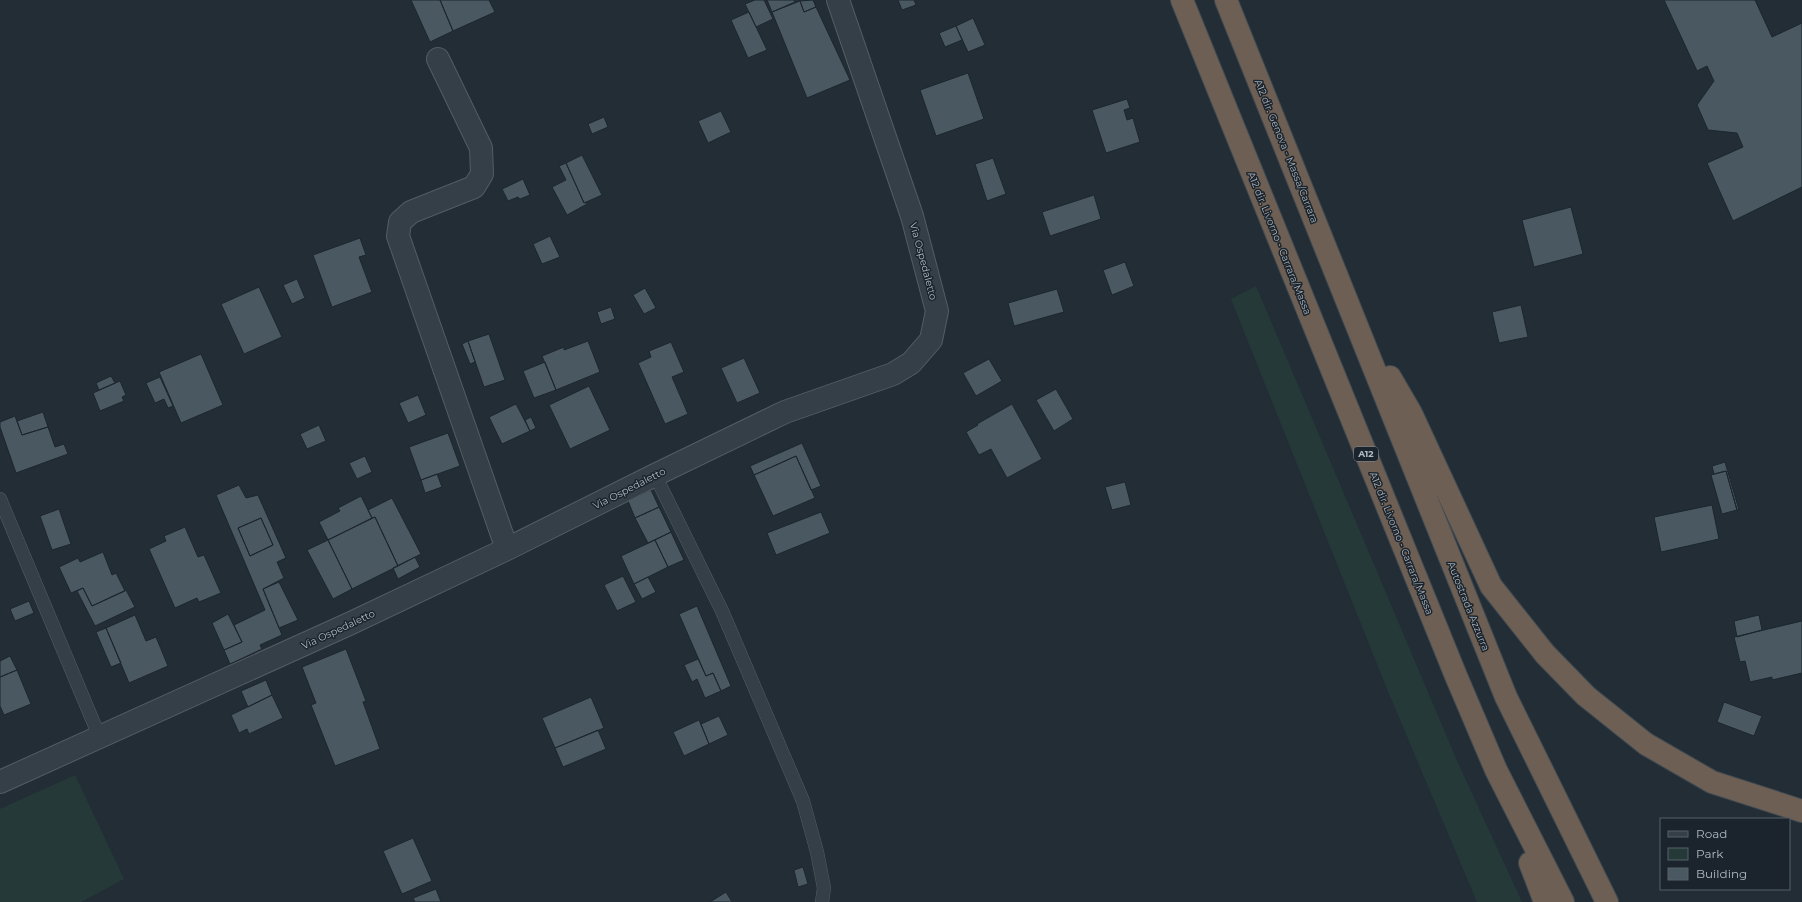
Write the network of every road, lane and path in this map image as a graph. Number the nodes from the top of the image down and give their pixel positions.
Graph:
1 (838, 0) edge
2 (1182, 0) edge
3 (1226, 0) edge
4 (438, 60) dead end
5 (1348, 302) junction
6 (655, 475) junction
7 (0, 499) edge
8 (507, 549) junction
9 (100, 738) junction
10 (1496, 770) junction
11 (0, 782) edge
12 (1802, 811) edge
13 (822, 902) edge
14 (1544, 902) edge
15 (1563, 902) edge
16 (1607, 902) edge

1 - 6 street, Via Ospedaletto
2 - 10 highway, A12 dir. Livorno - Carrara/Massa / A12
3 - 5 highway, A12 dir. Genova - Massa/Carrara
4 - 8 street
5 - 12 highway
5 - 16 highway, Autostrada Azzurra
6 - 8 street, Via Ospedaletto
6 - 13 lane
7 - 9 lane
8 - 9 street, Via Ospedaletto
9 - 11 street, Via Ospedaletto
10 - 14 highway
10 - 15 highway, A12 dir. Livorno - Carrara/Massa / A12

